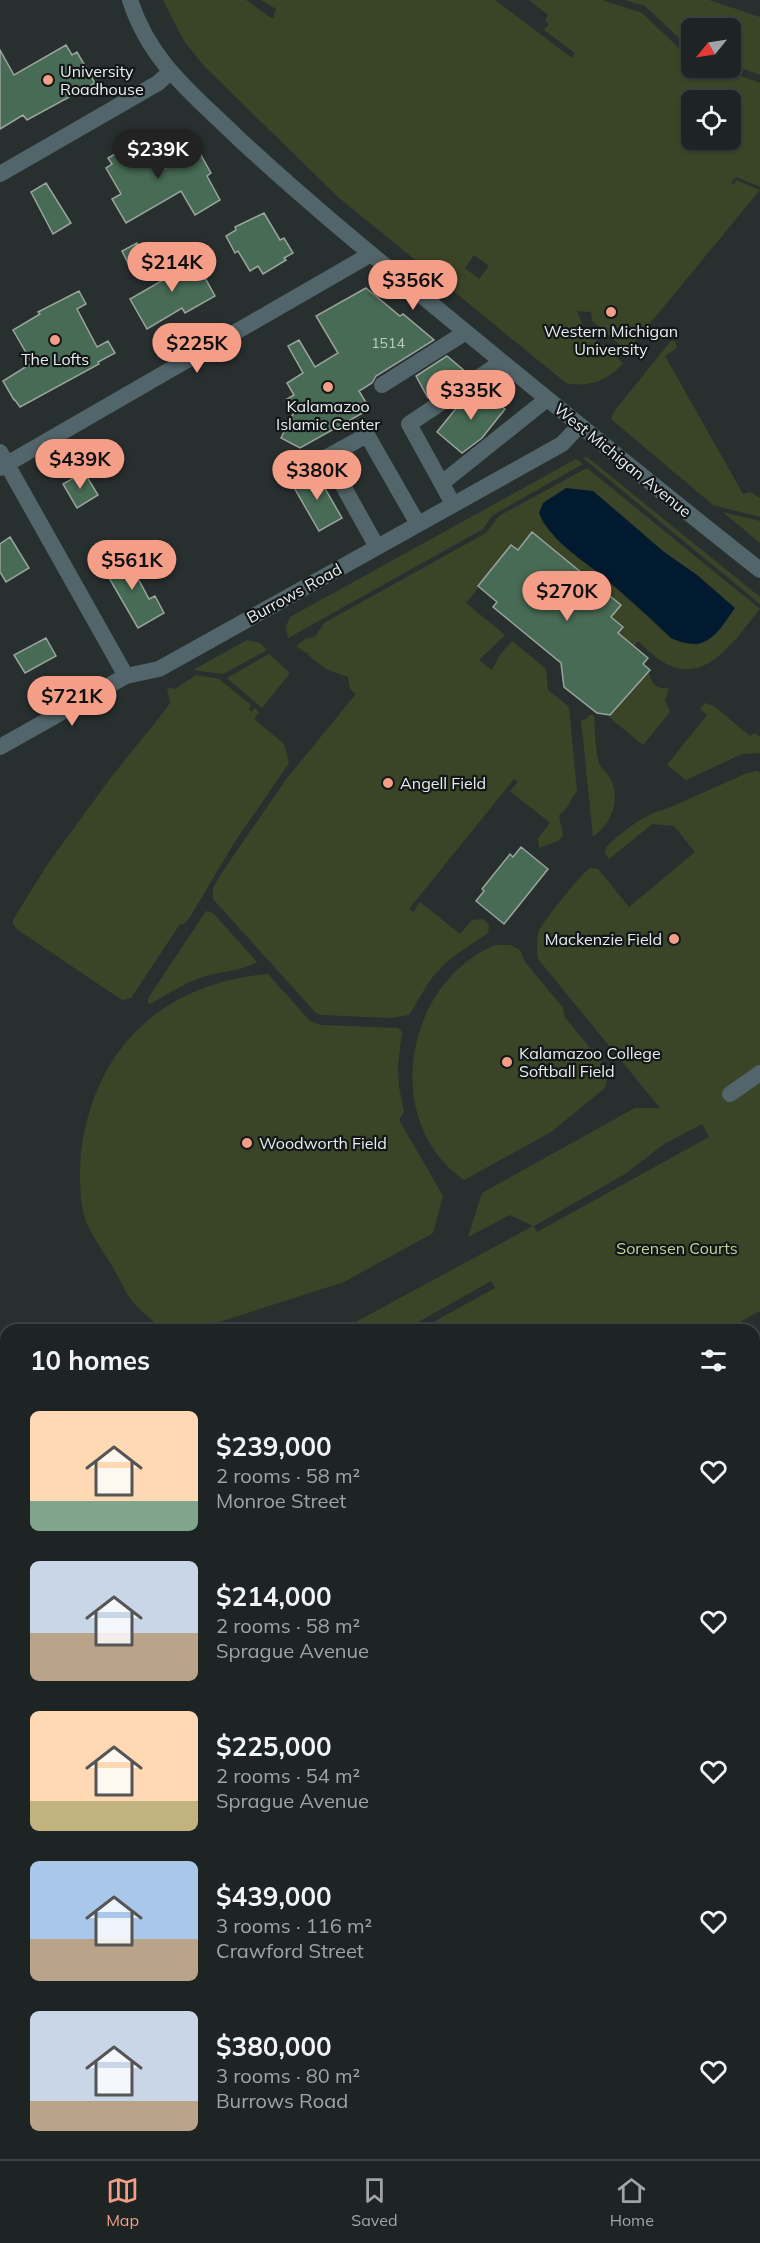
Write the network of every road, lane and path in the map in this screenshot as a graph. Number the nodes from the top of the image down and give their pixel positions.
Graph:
1 (130, 0) edge
2 (170, 73) junction
3 (0, 174) edge
4 (370, 254) junction
5 (466, 332) junction
6 (502, 362) junction
7 (382, 385) dead end
8 (547, 399) junction
9 (579, 425) junction
10 (2, 461) edge
11 (442, 483) junction
12 (453, 504) junction
13 (418, 524) junction
14 (377, 547) junction
15 (760, 570) edge
16 (126, 676) junction
17 (0, 747) edge
18 (760, 1073) edge
19 (730, 1094) dead end

1 - 2 street, West Michigan Avenue
2 - 3 street
2 - 4 street, West Michigan Avenue
4 - 5 street, West Michigan Avenue
4 - 10 street
5 - 6 street, West Michigan Avenue
5 - 7 street
6 - 8 street, West Michigan Avenue
6 - 11 street
8 - 9 street, West Michigan Avenue
8 - 11 street
9 - 12 street, Burrows Road
9 - 15 street, West Michigan Avenue
10 - 16 street
11 - 12 street
12 - 13 street, Burrows Road
13 - 14 street, Burrows Road
13 - 14 street
14 - 16 street, Burrows Road
16 - 17 street, Burrows Road
18 - 19 street

